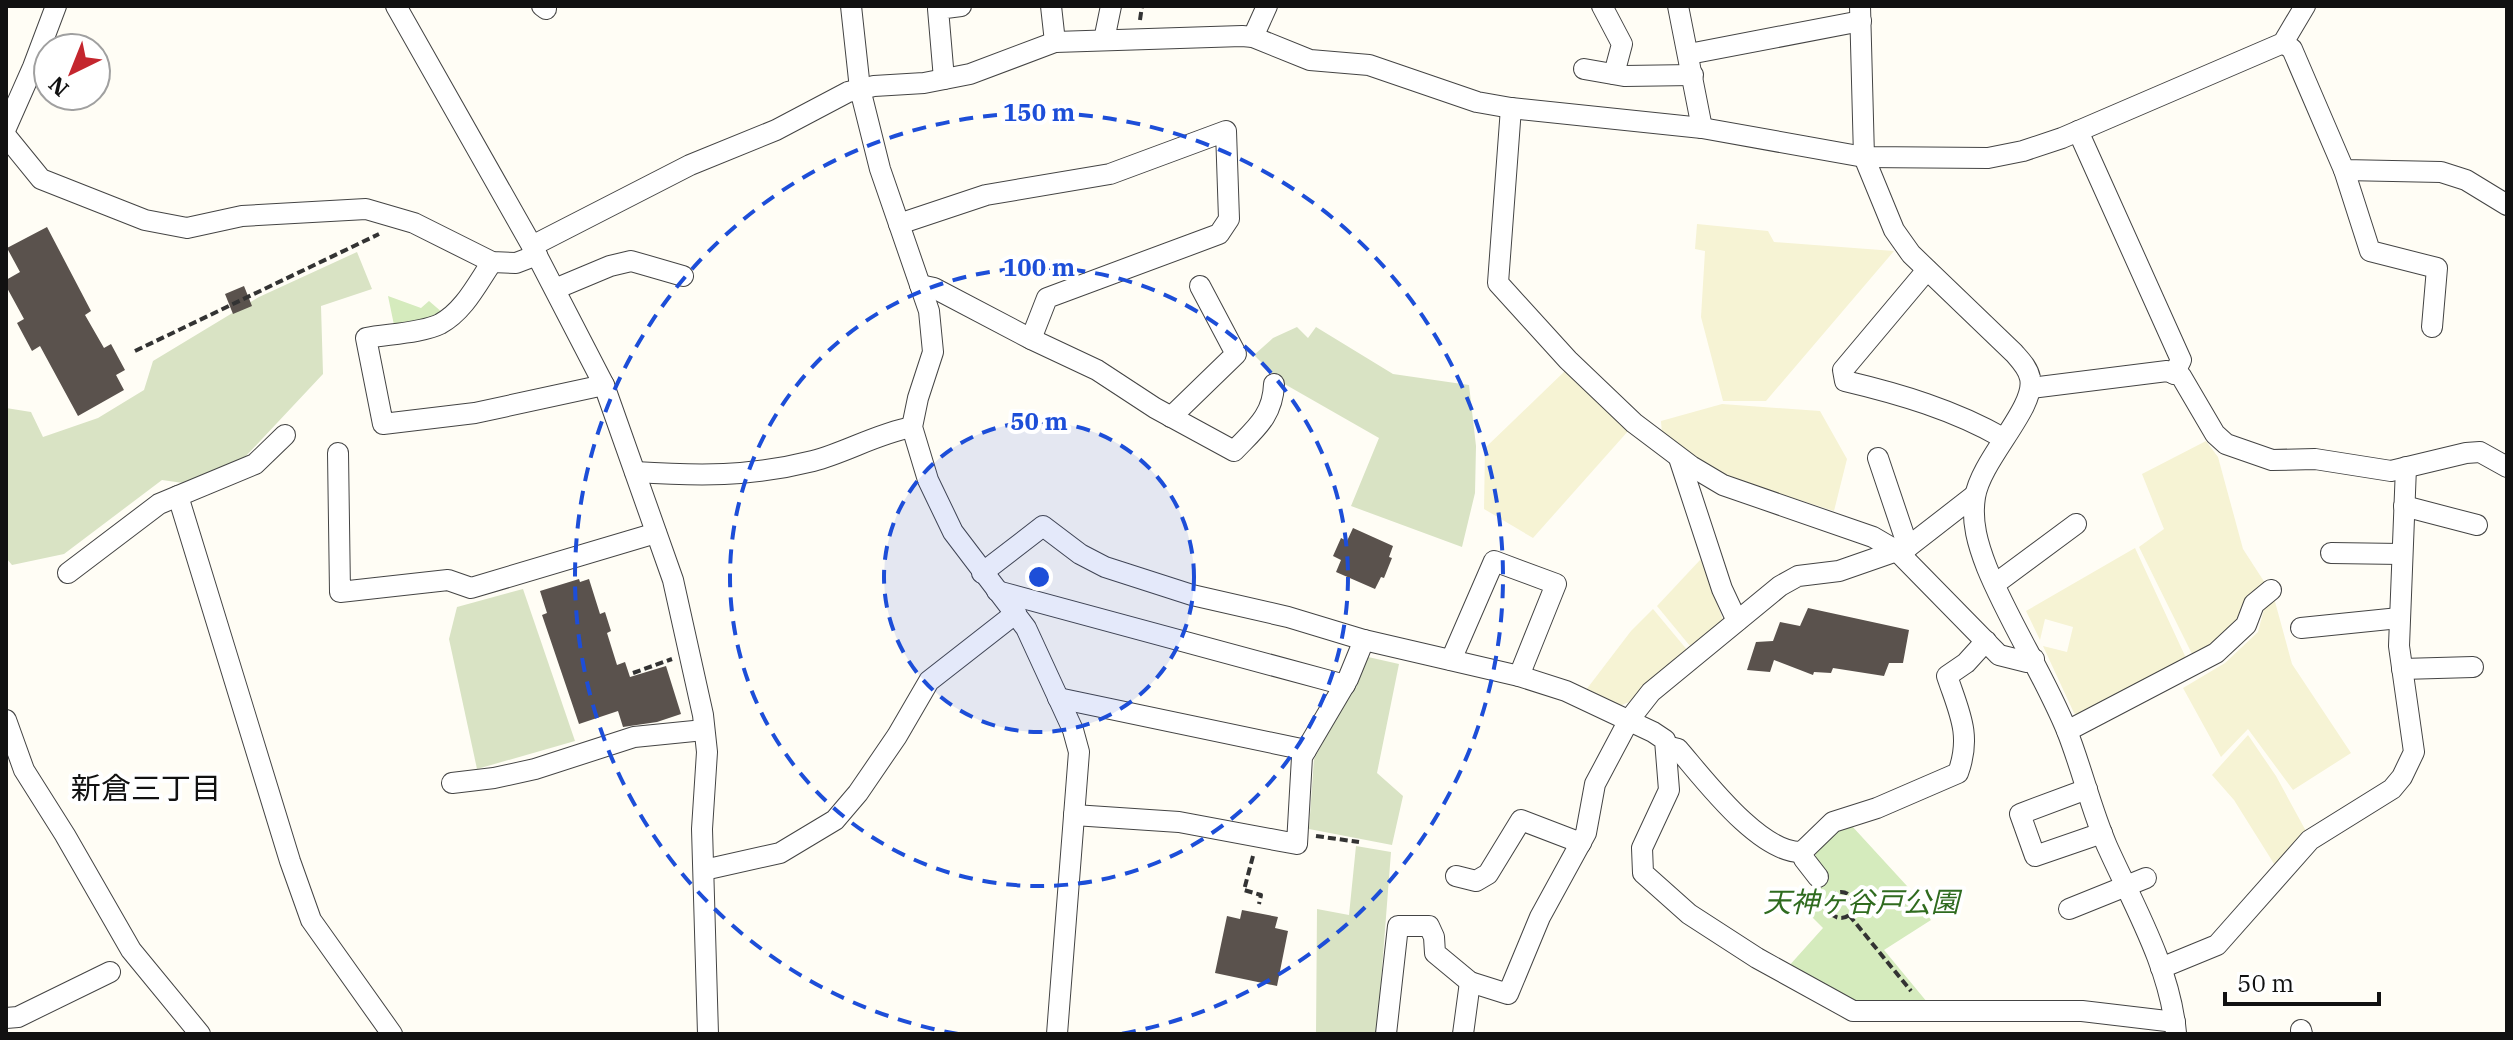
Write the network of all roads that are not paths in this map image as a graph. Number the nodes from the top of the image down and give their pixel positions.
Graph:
1 (56, 6) edge
2 (396, 6) edge
3 (851, 6) edge
4 (961, 6) edge
5 (1051, 6) edge
6 (1111, 6) edge
7 (1267, 6) edge
8 (1602, 6) edge
9 (1678, 6) edge
10 (2305, 6) edge
11 (1860, 14) edge
12 (1253, 37) junction
13 (1104, 40) junction
14 (1055, 42) junction
15 (2283, 43) junction
16 (1689, 54) junction
17 (1584, 69) dead end
18 (1614, 74) junction
19 (1693, 75) junction
20 (944, 79) junction
21 (860, 89) junction
22 (1511, 108) junction
23 (6, 128) edge
24 (1702, 128) junction
25 (2078, 131) junction
26 (6, 136) edge
27 (1864, 157) junction
28 (2344, 170) junction
29 (2507, 205) edge
30 (899, 224) junction
31 (535, 251) junction
32 (492, 262) junction
33 (1927, 270) junction
34 (683, 276) dead end
35 (920, 285) junction
36 (1200, 286) dead end
37 (555, 289) junction
38 (2432, 327) dead end
39 (1031, 339) junction
40 (2174, 374) junction
41 (1274, 384) dead end
42 (604, 385) junction
43 (2031, 388) junction
44 (1171, 417) junction
45 (912, 427) junction
46 (285, 435) dead end
47 (2003, 438) junction
48 (338, 453) dead end
49 (1679, 458) junction
50 (1878, 458) dead end
51 (2406, 467) junction
52 (2507, 467) edge
53 (635, 472) junction
54 (1975, 495) junction
55 (178, 496) junction
56 (2404, 506) junction
57 (2076, 524) dead end
58 (2477, 525) dead end
59 (656, 533) junction
60 (1902, 549) junction
61 (2331, 553) dead end
62 (2401, 554) junction
63 (68, 573) dead end
64 (982, 573) junction
65 (1995, 584) junction
66 (2271, 590) dead end
67 (997, 591) junction
68 (1016, 613) junction
69 (2399, 618) junction
70 (1737, 621) junction
71 (2301, 628) dead end
72 (1364, 640) junction
73 (1986, 641) junction
74 (2034, 659) junction
75 (1451, 660) junction
76 (2473, 667) dead end
77 (2402, 669) junction
78 (1519, 676) junction
79 (1345, 685) junction
80 (1058, 698) junction
81 (6, 720) edge
82 (1629, 720) junction
83 (704, 730) junction
84 (2067, 731) junction
85 (1666, 746) junction
86 (1306, 750) junction
87 (452, 783) dead end
88 (2087, 789) junction
89 (1074, 815) junction
90 (2102, 833) junction
91 (1581, 843) junction
92 (1802, 852) junction
93 (704, 870) junction
94 (1456, 876) dead end
95 (1818, 877) dead end
96 (2146, 878) dead end
97 (2125, 886) junction
98 (2069, 909) dead end
99 (2161, 968) junction
100 (110, 972) dead end
101 (1470, 982) junction
102 (6, 1018) edge
103 (2176, 1028) edge
104 (200, 1034) edge
105 (392, 1034) edge
106 (708, 1034) edge
107 (1057, 1034) edge
108 (1386, 1034) edge
109 (1463, 1034) edge

1 - 23 street
2 - 31 street
3 - 21 street
4 - 20 street
5 - 14 street
6 - 13 street
7 - 12 street
8 - 18 street
9 - 16 street
10 - 15 street
11 - 16 street
11 - 27 street
12 - 13 street
12 - 22 street
13 - 14 street
14 - 20 street
15 - 25 street
15 - 28 street
16 - 19 street
17 - 18 street
18 - 19 street
19 - 24 street
20 - 21 street
21 - 30 street
21 - 31 street
22 - 24 street
22 - 49 street
24 - 27 street
25 - 27 street
25 - 40 street
26 - 32 street
27 - 33 street
28 - 29 street
28 - 38 street
30 - 35 street
30 - 39 street
31 - 32 street
31 - 37 street
32 - 42 street
33 - 43 street
33 - 47 street
34 - 37 street
35 - 39 street
35 - 45 street
36 - 44 street
37 - 42 street
39 - 44 street
40 - 43 street
40 - 51 street
41 - 44 street
42 - 53 street
43 - 47 street
45 - 53 street
45 - 64 street
46 - 55 street
47 - 54 street
48 - 59 street
49 - 60 street
49 - 70 street
50 - 60 street
51 - 52 street
51 - 56 street
53 - 59 street
54 - 60 street
54 - 65 street
55 - 63 street
55 - 105 street
56 - 58 street
56 - 62 street
57 - 65 street
59 - 83 street
60 - 70 street
60 - 73 street
61 - 62 street
62 - 69 street
64 - 67 street
64 - 72 street
65 - 74 street
66 - 84 street
67 - 68 street
67 - 79 street
68 - 80 street
68 - 93 street
69 - 71 street
69 - 77 street
70 - 82 street
72 - 75 street
72 - 79 street
73 - 74 street
73 - 92 street
74 - 84 street
75 - 78 street
75 - 78 street
76 - 77 street
77 - 99 street
78 - 82 street
79 - 86 street
80 - 86 street
80 - 89 street
81 - 104 street
82 - 85 street
82 - 91 street
83 - 87 street
83 - 93 street
84 - 88 street
85 - 92 street
85 - 103 street
86 - 89 street
88 - 90 street
88 - 90 street
89 - 107 street
90 - 97 street
91 - 94 street
91 - 101 street
92 - 95 street
93 - 106 street
96 - 97 street
97 - 98 street
97 - 99 street
99 - 103 street
100 - 102 street
101 - 108 street
101 - 109 street

